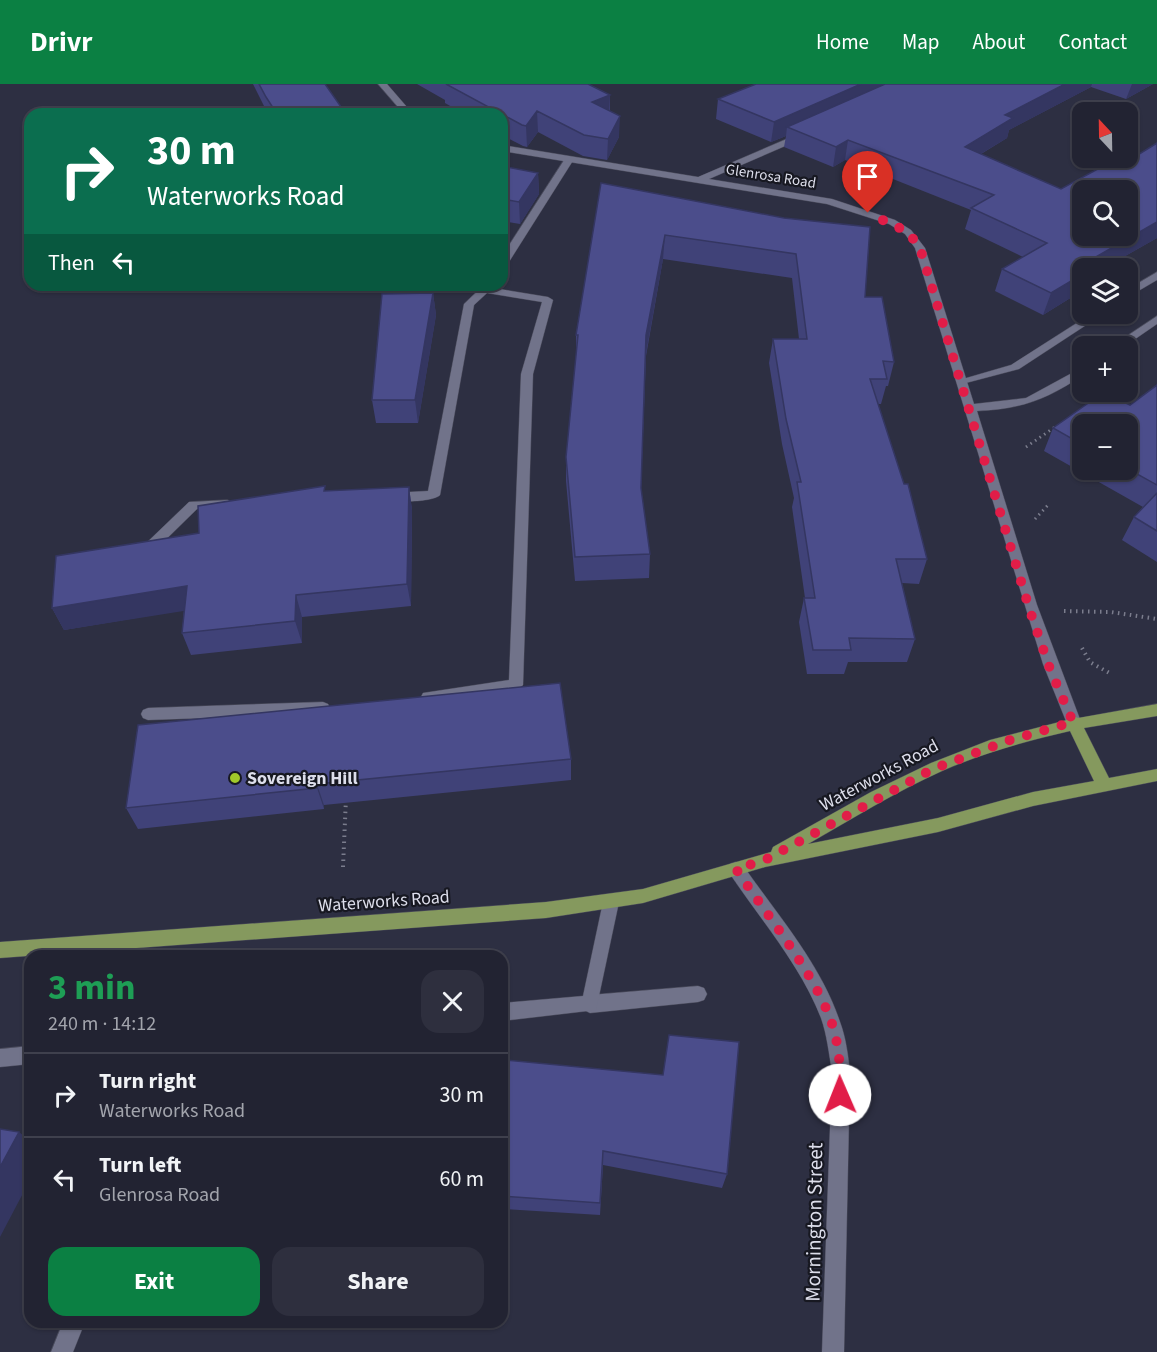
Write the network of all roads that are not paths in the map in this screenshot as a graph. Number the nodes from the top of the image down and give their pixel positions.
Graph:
1 (382, 84) edge
2 (404, 108) edge
3 (808, 132) edge
4 (508, 149) edge
5 (569, 159) junction
6 (701, 179) junction
7 (508, 256) edge
8 (1157, 275) edge
9 (1138, 287) edge
10 (485, 291) edge
11 (507, 291) edge
12 (1157, 319) edge
13 (1082, 324) edge
14 (1132, 336) edge
15 (1072, 377) edge
16 (962, 381) junction
17 (970, 408) junction
18 (374, 497) edge
19 (242, 503) edge
20 (139, 558) edge
21 (410, 699) edge
22 (339, 707) edge
23 (1157, 710) edge
24 (148, 714) dead end
25 (1073, 722) junction
26 (1157, 775) edge
27 (1104, 784) junction
28 (765, 860) junction
29 (736, 869) junction
30 (611, 902) junction
31 (0, 950) edge
32 (698, 994) dead end
33 (590, 1004) junction
34 (508, 1011) edge
35 (24, 1056) edge
36 (0, 1058) edge
37 (72, 1328) edge
38 (62, 1352) edge
39 (833, 1352) edge

1 - 2 street
3 - 6 street
4 - 5 street, Glenrosa Road
5 - 6 street, Glenrosa Road
5 - 7 street
6 - 16 street, Glenrosa Road
8 - 9 street
10 - 18 street
11 - 21 street
12 - 14 street
13 - 16 street
15 - 17 street
16 - 17 street, Glenrosa Road
17 - 25 street, Glenrosa Road
19 - 20 street
22 - 24 street
23 - 25 main road, Waterworks Road
25 - 27 main road
25 - 28 main road, Waterworks Road
26 - 27 main road, Waterworks Road
27 - 28 main road, Waterworks Road
28 - 29 main road, Waterworks Road
29 - 30 main road, Waterworks Road
29 - 39 street, Mornington Street
30 - 31 main road, Waterworks Road
30 - 33 street
32 - 33 street
33 - 34 street
35 - 36 street
37 - 38 street

